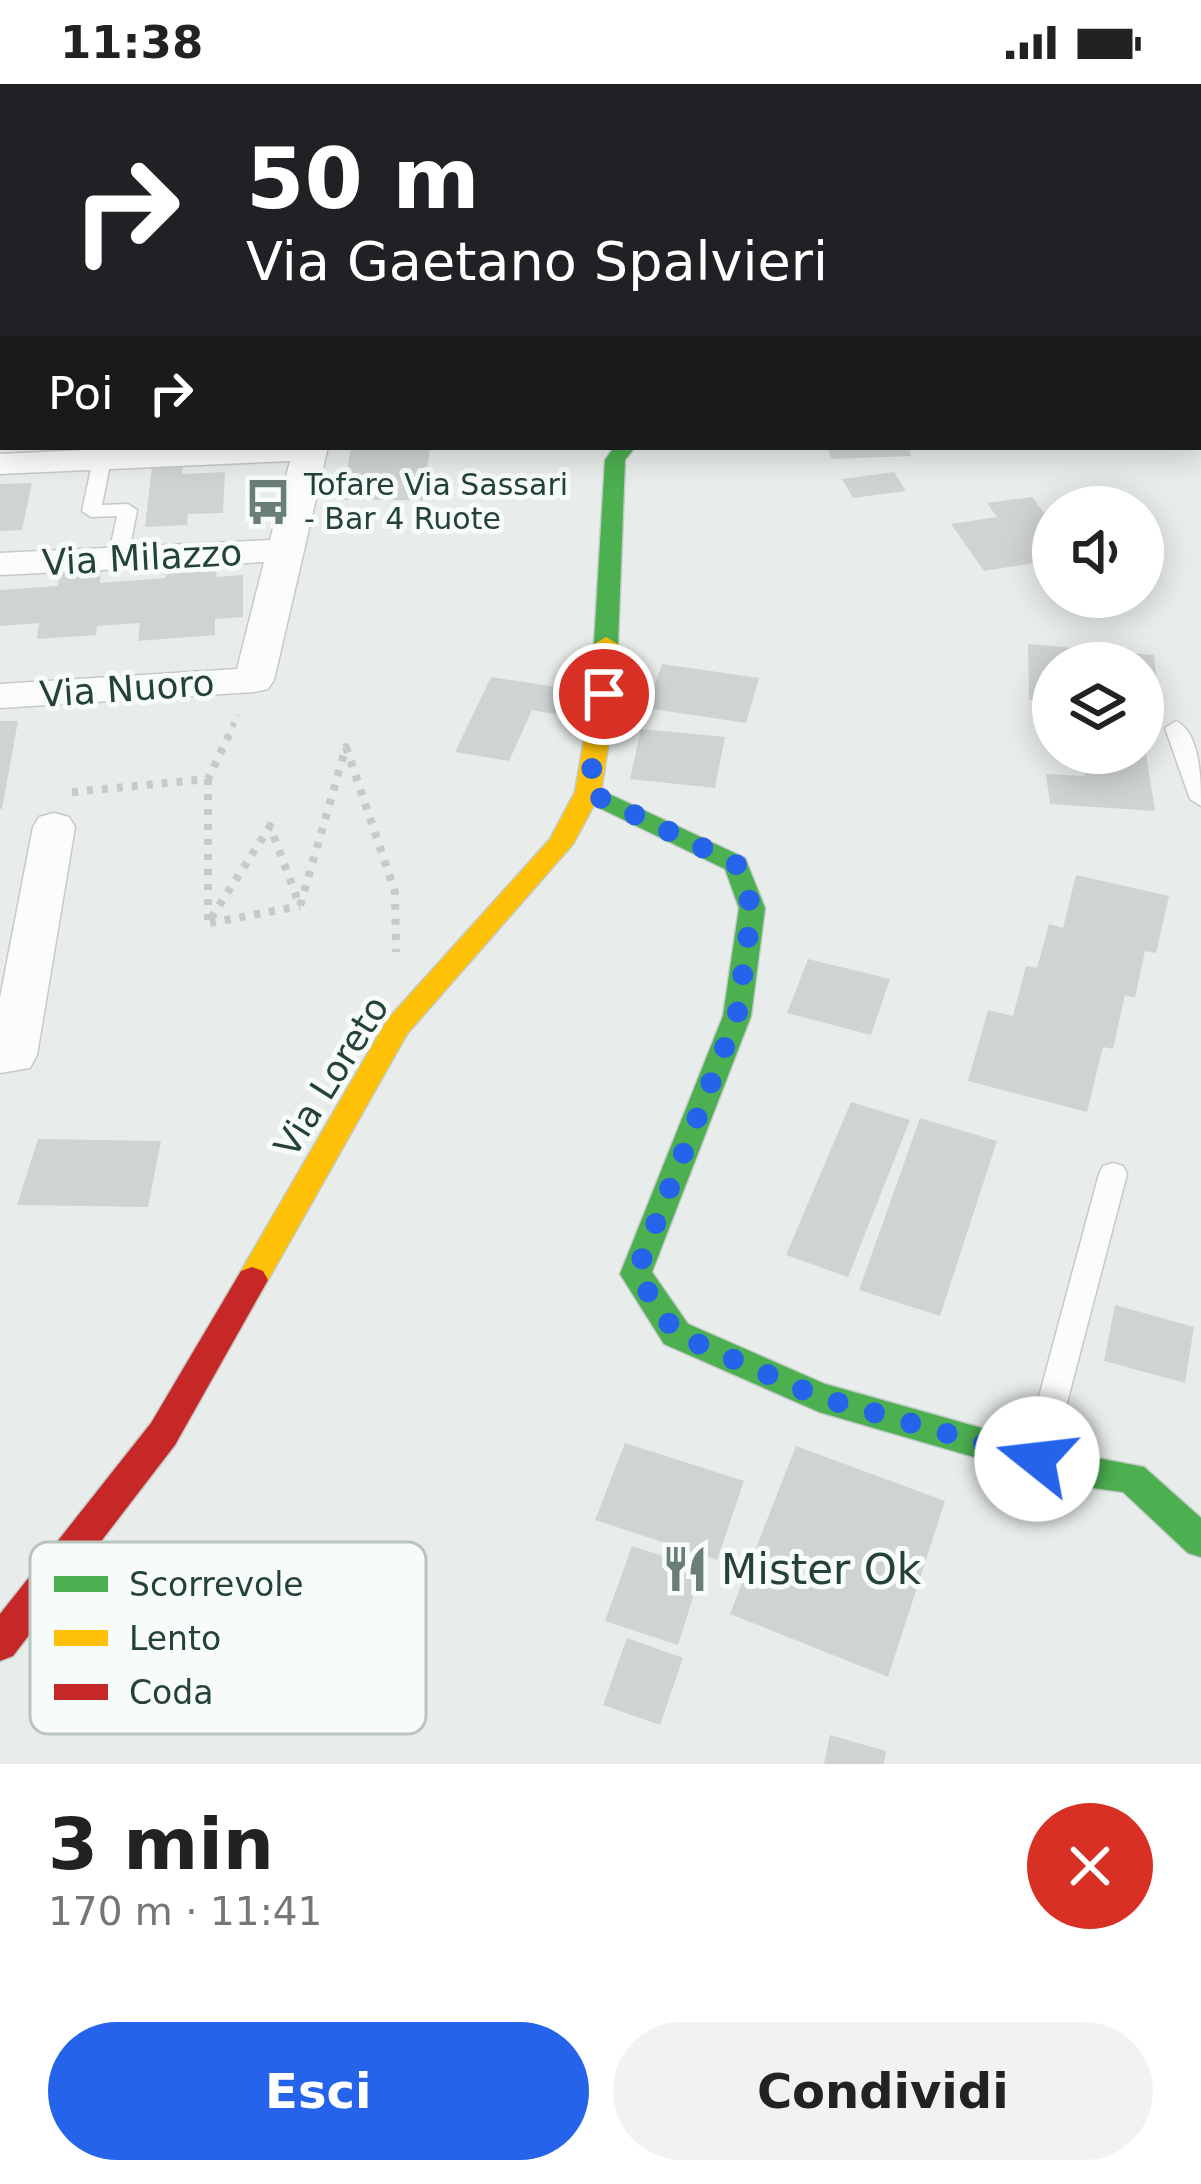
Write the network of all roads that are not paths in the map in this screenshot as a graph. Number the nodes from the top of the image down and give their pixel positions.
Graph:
1 (276, 450) edge
2 (310, 450) edge
3 (623, 450) edge
4 (102, 460) junction
5 (0, 464) edge
6 (285, 550) junction
7 (118, 558) junction
8 (0, 564) edge
9 (0, 696) edge
10 (1176, 728) dead end
11 (588, 792) junction
12 (1201, 799) edge
13 (54, 826) road end
14 (0, 1055) edge
15 (1113, 1174) dead end
16 (1054, 1464) junction
17 (1191, 1534) edge
18 (79, 1542) edge
19 (30, 1605) edge
20 (0, 1643) edge

1 - 4 street
2 - 6 street
3 - 11 street, Via Loreto
4 - 5 street
4 - 7 lane
6 - 7 street, Via Milazzo
6 - 9 street, Via Nuoro
7 - 8 street, Via Milazzo
10 - 12 lane
11 - 16 street
11 - 18 street, Via Loreto
13 - 14 street
15 - 16 lane
16 - 17 street
19 - 20 street, Via Loreto

